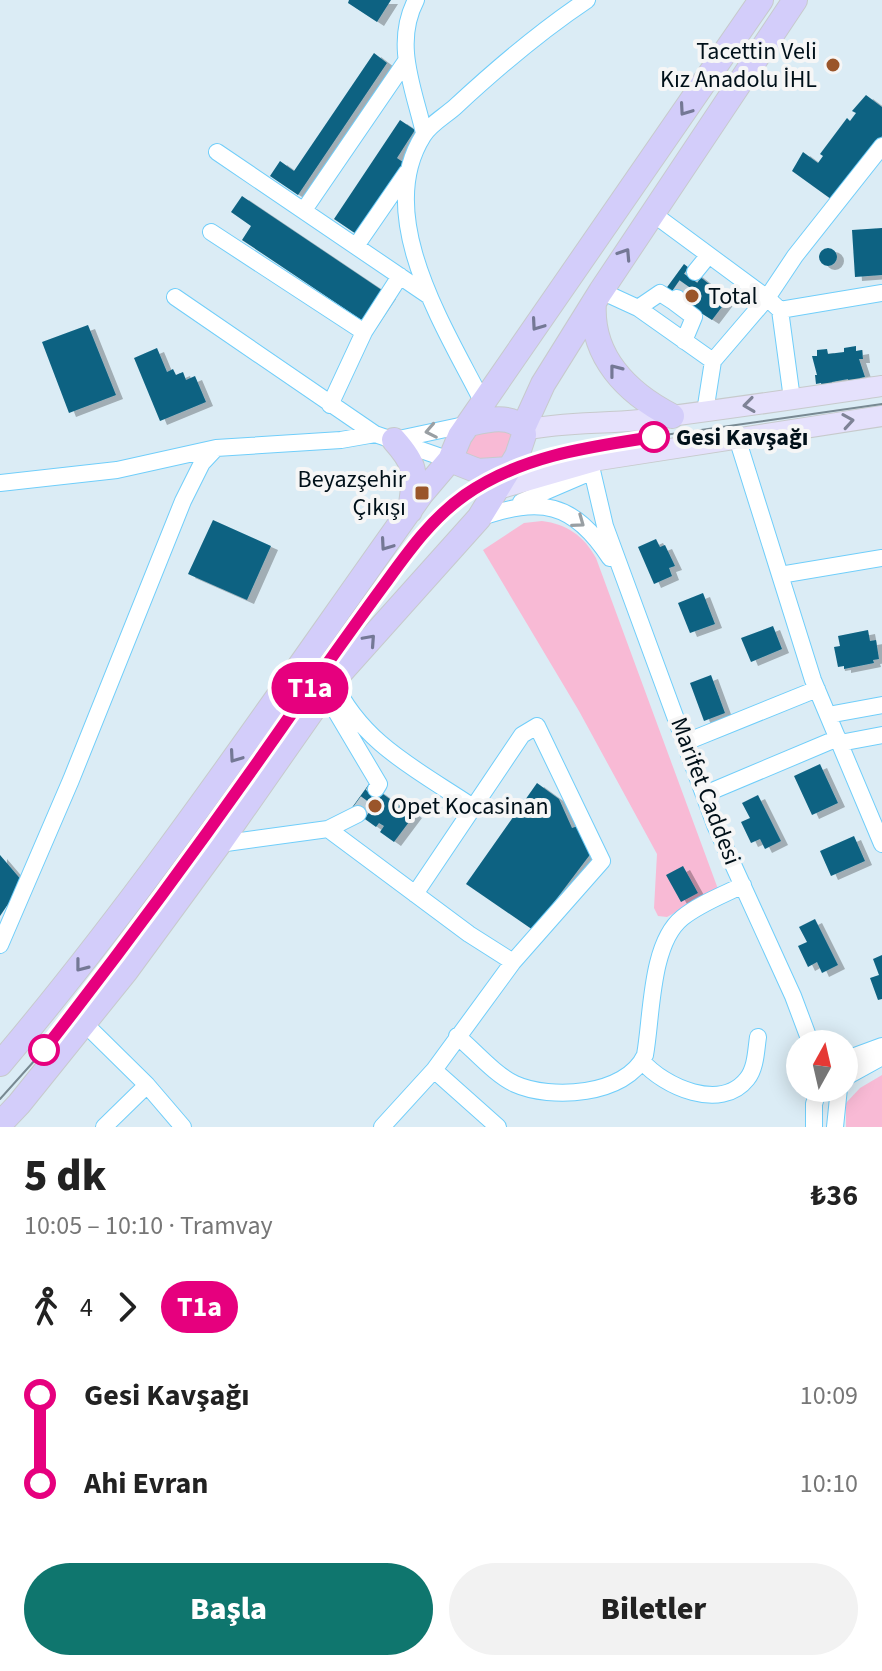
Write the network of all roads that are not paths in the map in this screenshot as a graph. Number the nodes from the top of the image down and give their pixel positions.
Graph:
1 (416, 0) edge
2 (587, 0) edge
3 (761, 0) edge
4 (795, 0) edge
5 (406, 61) junction
6 (424, 133) junction
7 (882, 146) edge
8 (217, 152) dead end
9 (412, 165) junction
10 (304, 210) junction
11 (652, 213) junction
12 (211, 232) dead end
13 (356, 246) junction
14 (708, 256) junction
15 (695, 272) tunnel mouth
16 (400, 276) junction
17 (882, 293) edge
18 (429, 296) junction
19 (598, 296) junction
20 (175, 297) dead end
21 (767, 298) junction
22 (638, 308) junction
23 (780, 310) junction
24 (364, 332) junction
25 (684, 341) junction
26 (713, 361) junction
27 (882, 386) edge
28 (792, 399) junction
29 (483, 403) junction
30 (330, 405) junction
31 (705, 412) junction
32 (672, 416) junction
33 (882, 416) edge
34 (469, 424) junction
35 (525, 425) junction
36 (384, 437) junction
37 (737, 438) junction
38 (216, 448) junction
39 (450, 460) junction
40 (591, 467) junction
41 (0, 483) edge
42 (504, 489) junction
43 (410, 511) junction
44 (882, 558) edge
45 (780, 575) junction
46 (626, 583) junction
47 (329, 687) junction
48 (817, 689) junction
49 (882, 705) edge
50 (828, 715) junction
51 (882, 735) edge
52 (839, 740) junction
53 (686, 742) junction
54 (376, 789) dead end
55 (705, 794) junction
56 (473, 807) junction
57 (358, 814) tunnel mouth
58 (328, 829) junction
59 (219, 844) junction
60 (882, 844) edge
61 (743, 885) junction
62 (415, 894) junction
63 (0, 945) edge
64 (513, 962) junction
65 (793, 996) junction
66 (84, 1023) junction
67 (806, 1030) edge
68 (812, 1030) edge
69 (457, 1036) junction
70 (758, 1037) dead end
71 (882, 1046) edge
72 (858, 1055) edge
73 (882, 1057) edge
74 (642, 1061) junction
75 (0, 1064) edge
76 (434, 1070) junction
77 (858, 1071) edge
78 (147, 1085) junction
79 (816, 1102) edge
80 (833, 1102) edge
81 (8, 1121) edge
82 (819, 1126) edge
83 (104, 1127) edge
84 (183, 1127) edge
85 (382, 1127) edge
86 (498, 1127) edge
87 (835, 1127) edge

1 - 5 street
2 - 6 street
3 -> 29 highway
4 - 11 highway
5 - 6 street
5 - 10 street
6 - 9 street
7 - 21 street
8 - 10 street
9 - 13 street
9 - 18 street
10 - 13 street
11 - 14 street
19 -> 11 highway
12 - 24 street
13 - 16 street
14 - 15 street
14 - 21 street
16 - 18 street
16 - 24 street
17 - 23 street
18 - 29 street
19 - 22 street
32 -> 19 highway
19 - 35 highway
20 - 30 street
21 - 23 street
21 - 26 street
22 - 25 street
22 - 25 street
23 - 28 street
24 - 30 street
25 - 26 street
26 - 31 street
27 - 28 main road
28 -> 31 main road
29 - 34 highway
30 - 36 street
31 - 32 main road
32 - 35 main road
37 -> 33 main road
34 - 35 highway
34 -> 36 street
34 - 39 highway
35 - 42 highway
36 - 38 street
36 - 39 street
36 - 43 highway
37 - 40 main road
37 - 45 street
38 - 41 street
38 - 63 street
39 - 42 highway
39 - 43 highway
40 - 42 main road
40 - 46 street
42 -> 46 street
47 -> 42 highway
43 -> 75 highway
44 - 45 street
45 - 48 street
46 - 53 street, Marifet Caddesi
47 - 54 street
47 - 56 street
47 - 59 highway
48 - 50 street
48 - 53 street
49 - 50 street
50 - 52 street
51 - 52 street
52 - 55 street
52 - 60 street
53 - 55 street, Marifet Caddesi
55 - 61 street, Marifet Caddesi
56 - 62 street
56 - 64 street
57 - 58 street
58 - 59 street
58 - 62 street
59 - 66 highway
61 - 65 street, Marifet Caddesi
61 - 74 street
62 - 64 street
64 - 69 street
65 - 67 street
65 - 68 street
66 - 78 street
66 - 81 highway
69 - 74 street
69 - 76 street
70 - 74 street
71 - 72 street
73 - 77 street
76 - 85 street
76 - 86 street
78 - 83 street
78 - 84 street
79 - 82 street
80 - 87 street

